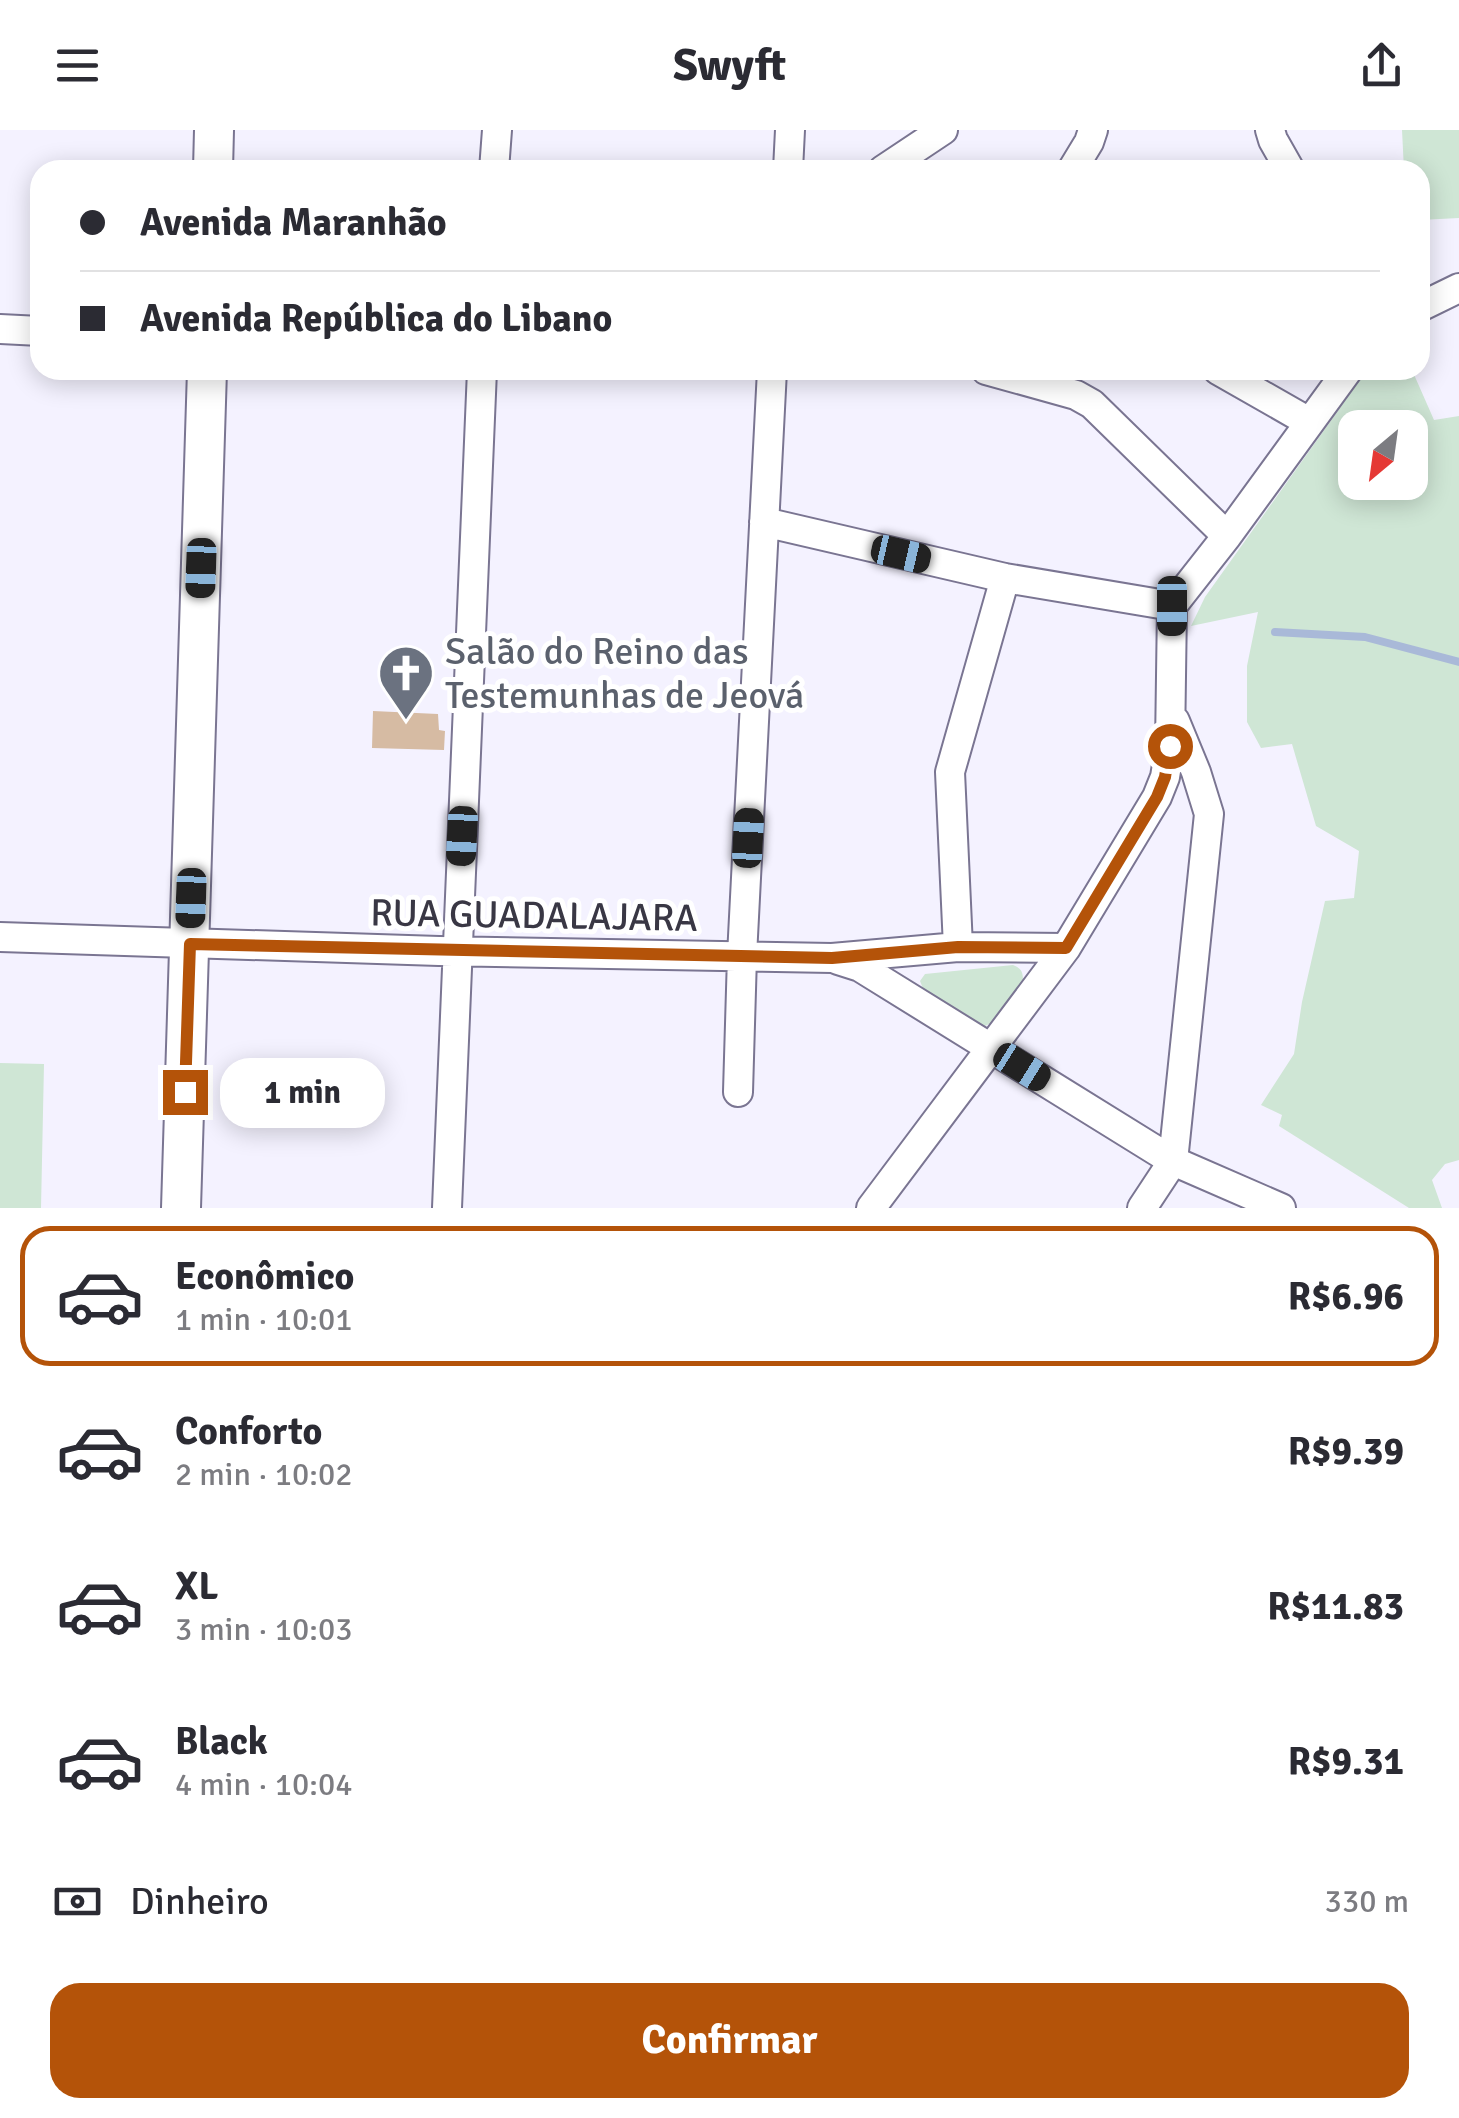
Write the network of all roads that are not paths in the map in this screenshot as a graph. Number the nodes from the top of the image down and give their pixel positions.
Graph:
1 (214, 130) edge
2 (497, 130) edge
3 (790, 130) edge
4 (943, 130) edge
5 (1093, 130) edge
6 (1270, 130) edge
7 (213, 160) edge
8 (495, 160) edge
9 (788, 160) edge
10 (898, 160) edge
11 (1078, 160) edge
12 (1284, 160) edge
13 (1459, 288) edge
14 (1430, 302) edge
15 (0, 330) edge
16 (30, 331) edge
17 (208, 380) edge
18 (482, 380) edge
19 (771, 380) edge
20 (1022, 380) edge
21 (1236, 380) edge
22 (1340, 380) edge
23 (1309, 422) junction
24 (764, 522) junction
25 (1227, 536) junction
26 (1004, 578) junction
27 (1172, 606) junction
28 (1172, 713) junction
29 (0, 937) edge
30 (190, 944) junction
31 (958, 947) junction
32 (1066, 948) junction
33 (457, 951) junction
34 (742, 956) junction
35 (832, 958) junction
36 (992, 1048) junction
37 (738, 1092) dead end
38 (1173, 1161) junction
39 (182, 1208) edge
40 (448, 1208) edge
41 (872, 1208) edge
42 (1142, 1208) edge
43 (1280, 1208) edge

1 - 7 main road
2 - 8 street
3 - 9 street
4 - 10 street
5 - 11 street
6 - 12 street
13 - 14 street
15 - 16 street
17 - 30 main road
18 - 33 street
19 - 24 street
20 - 25 street
21 - 23 street
22 - 23 street
23 - 25 street
24 - 26 street
24 - 34 street
25 - 27 street
26 - 27 street
26 - 31 street
27 - 28 street
28 - 32 street
28 - 38 street
29 - 30 street, RUA GUADALAJARA
30 - 33 street, RUA GUADALAJARA
30 - 39 main road
31 - 32 street, RUA GUADALAJARA
31 - 35 street, RUA GUADALAJARA
32 - 36 street
33 - 34 street, RUA GUADALAJARA
33 - 40 street
34 - 35 street, RUA GUADALAJARA
34 - 37 street
35 - 36 street
36 - 38 street
36 - 41 street
38 - 42 street
38 - 43 street

